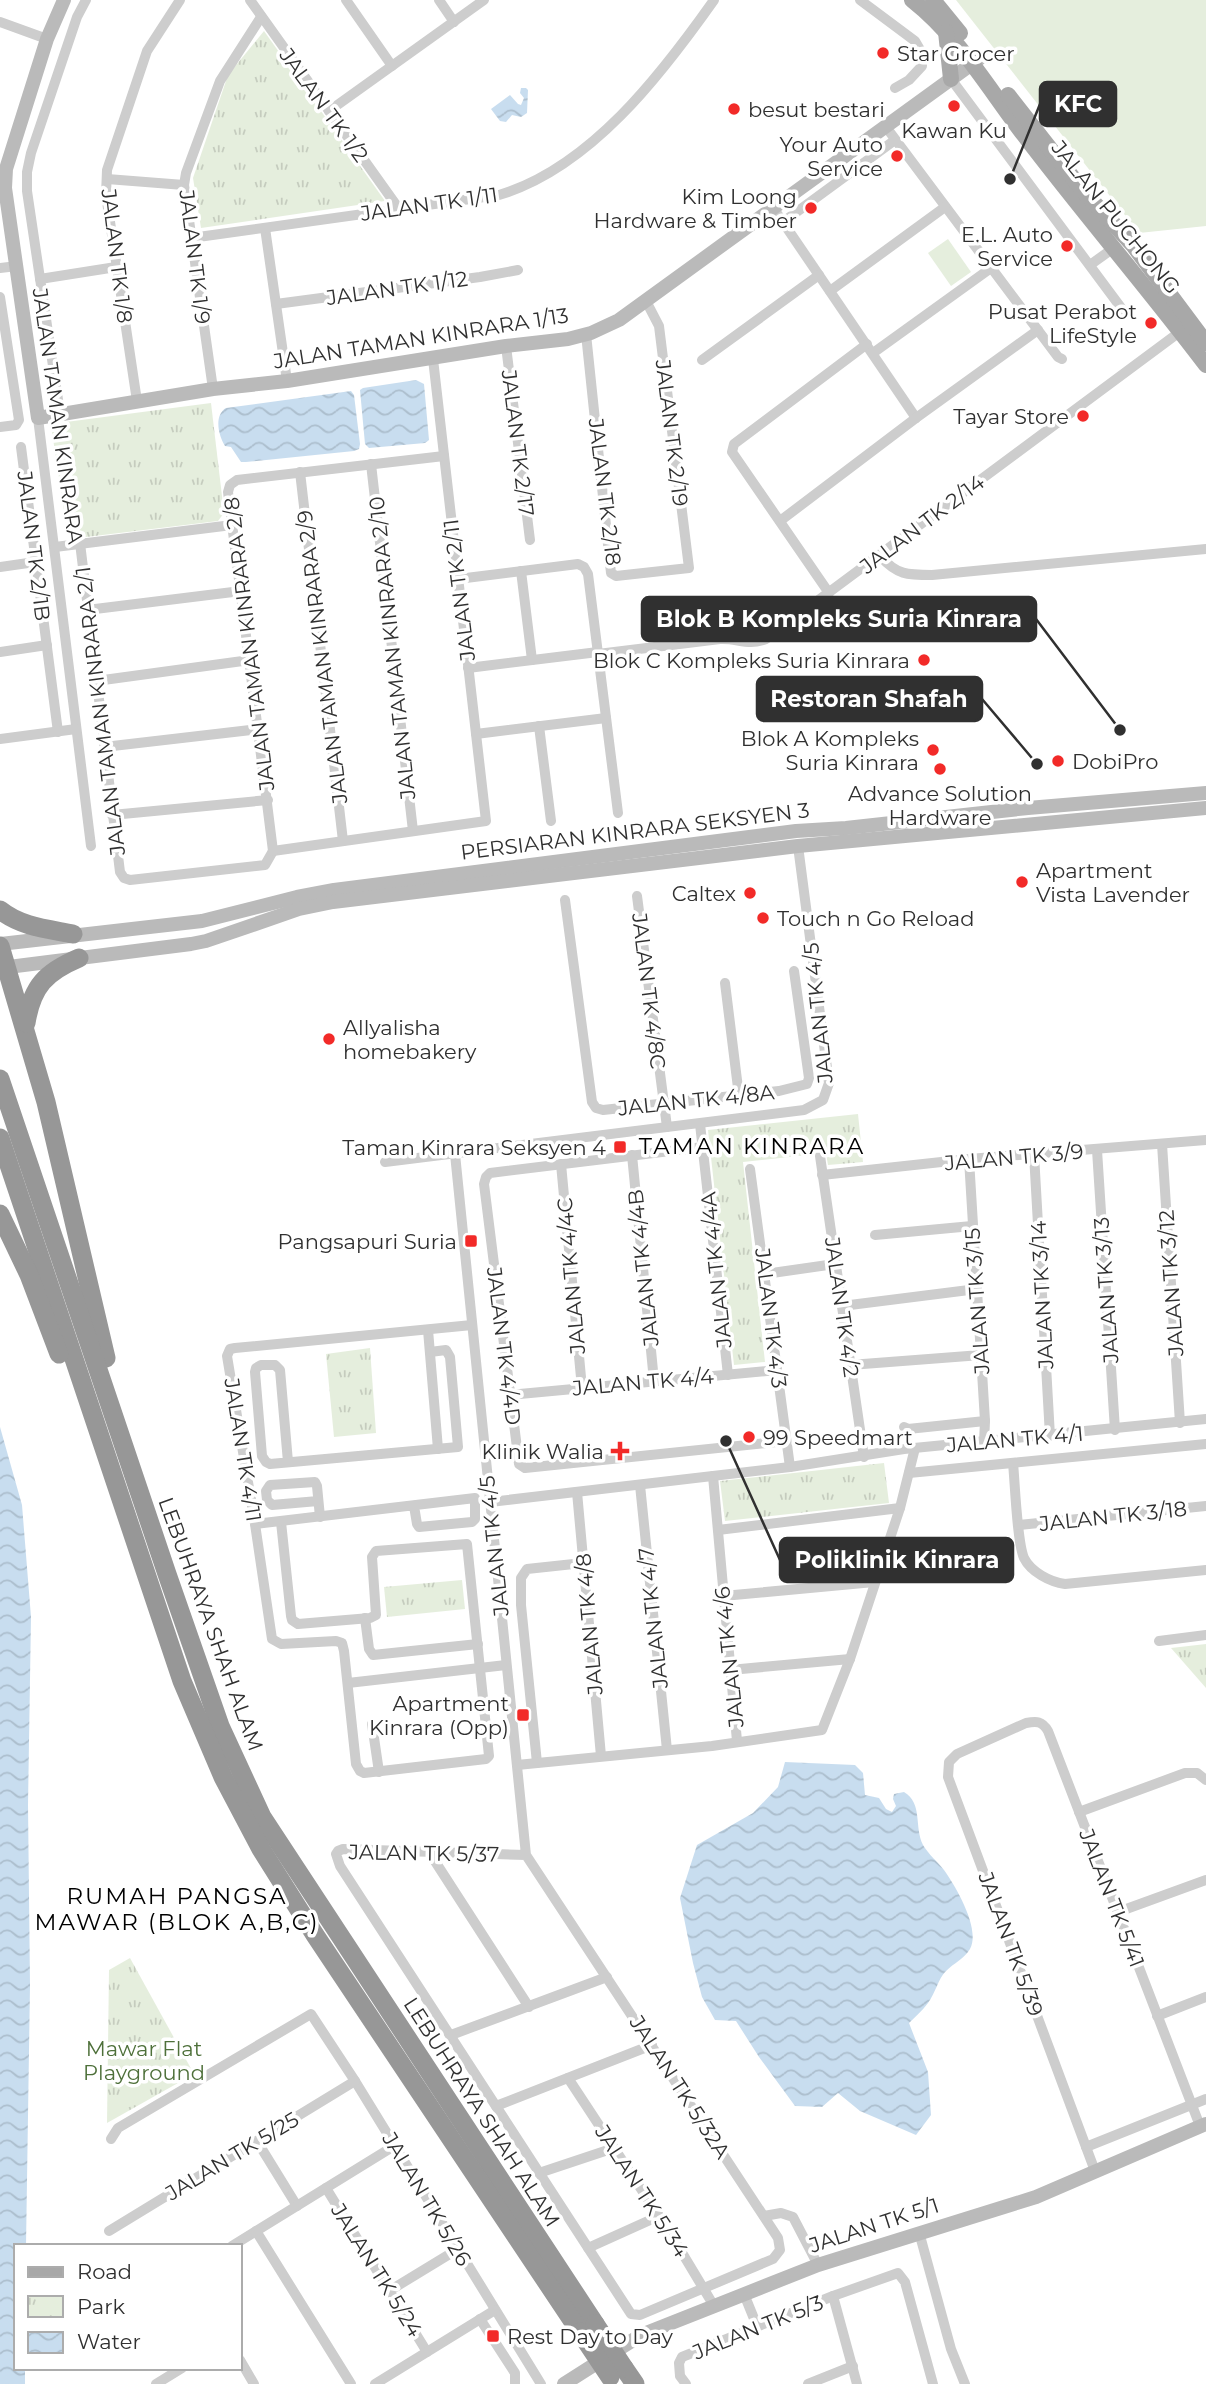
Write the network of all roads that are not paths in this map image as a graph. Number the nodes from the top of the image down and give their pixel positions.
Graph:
1 (64, 0) edge
2 (86, 0) edge
3 (180, 0) edge
4 (250, 0) edge
5 (346, 0) edge
6 (439, 0) edge
7 (484, 0) edge
8 (714, 0) edge
9 (860, 0) edge
10 (921, 2) edge
11 (261, 17) junction
12 (0, 22) edge
13 (454, 22) junction
14 (946, 32) junction
15 (47, 39) junction
16 (976, 60) junction
17 (392, 66) junction
18 (951, 79) junction
19 (895, 88) dead end
20 (329, 111) junction
21 (886, 127) junction
22 (895, 140) junction
23 (107, 179) junction
24 (184, 185) junction
25 (946, 207) junction
26 (399, 209) junction
27 (774, 209) junction
28 (783, 222) junction
29 (265, 228) junction
30 (191, 238) junction
31 (1115, 247) junction
32 (1090, 265) junction
33 (17, 266) junction
34 (116, 267) junction
35 (0, 268) edge
36 (991, 268) junction
37 (518, 270) dead end
38 (819, 275) junction
39 (40, 279) junction
40 (830, 291) junction
41 (0, 297) edge
42 (646, 301) junction
43 (276, 304) junction
44 (1125, 313) dead end
45 (1038, 330) junction
46 (1181, 331) junction
47 (586, 334) junction
48 (1206, 343) edge
49 (506, 346) junction
50 (870, 348) junction
51 (433, 359) junction
52 (1062, 359) dead end
53 (702, 360) dead end
54 (1206, 365) edge
55 (287, 381) junction
56 (213, 389) junction
57 (137, 401) junction
58 (60, 413) junction
59 (38, 418) junction
60 (916, 418) junction
61 (0, 427) edge
62 (21, 447) dead end
63 (444, 456) junction
64 (372, 464) junction
65 (300, 472) junction
66 (780, 521) junction
67 (232, 525) junction
68 (530, 540) dead end
69 (80, 543) junction
70 (55, 547) junction
71 (1206, 549) edge
72 (880, 556) junction
73 (35, 562) junction
74 (0, 567) edge
75 (689, 568) joint
76 (521, 571) junction
77 (458, 579) junction
78 (241, 591) junction
79 (829, 593) junction
80 (87, 610) junction
81 (47, 645) junction
82 (0, 652) edge
83 (598, 653) junction
84 (250, 660) junction
85 (532, 660) junction
86 (468, 668) junction
87 (96, 681) junction
88 (606, 718) junction
89 (539, 726) junction
90 (76, 729) junction
91 (258, 729) junction
92 (58, 732) junction
93 (476, 734) junction
94 (0, 739) edge
95 (104, 747) junction
96 (1206, 793) edge
97 (268, 800) junction
98 (1206, 808) edge
99 (618, 813) dead end
100 (112, 815) junction
101 (551, 821) dead end
102 (846, 828) junction
103 (413, 831) junction
104 (343, 841) junction
105 (727, 841) junction
106 (90, 846) dead end
107 (798, 846) junction
108 (273, 851) junction
109 (637, 896) dead end
110 (565, 900) dead end
111 (0, 910) edge
112 (73, 934) junction
113 (0, 945) edge
114 (79, 958) junction
115 (3, 967) edge
116 (794, 971) dead end
117 (725, 983) dead end
118 (25, 1025) junction
119 (0, 1079) edge
120 (739, 1096) junction
121 (664, 1105) junction
122 (700, 1124) junction
123 (667, 1127) junction
124 (0, 1138) edge
125 (1206, 1140) edge
126 (1162, 1144) junction
127 (702, 1147) junction
128 (1097, 1150) junction
129 (455, 1154) junction
130 (1034, 1154) junction
131 (632, 1155) junction
132 (820, 1156) dead end
133 (969, 1159) junction
134 (386, 1162) dead end
135 (561, 1164) junction
136 (750, 1169) dead end
137 (822, 1175) junction
138 (0, 1214) edge
139 (972, 1226) junction
140 (875, 1236) dead end
141 (835, 1264) junction
142 (765, 1274) junction
143 (976, 1289) junction
144 (842, 1306) junction
145 (472, 1325) junction
146 (428, 1330) junction
147 (430, 1352) junction
148 (981, 1355) junction
149 (850, 1365) junction
150 (777, 1370) junction
151 (728, 1375) junction
152 (654, 1381) junction
153 (582, 1388) junction
154 (509, 1395) junction
155 (1206, 1419) edge
156 (985, 1421) junction
157 (1180, 1423) junction
158 (904, 1427) dead end
159 (1115, 1430) junction
160 (1050, 1436) junction
161 (786, 1441) junction
162 (984, 1442) junction
163 (1206, 1444) edge
164 (915, 1448) junction
165 (438, 1449) junction
166 (864, 1457) junction
167 (288, 1462) junction
168 (1013, 1462) junction
169 (790, 1467) junction
170 (909, 1473) junction
171 (713, 1476) junction
172 (640, 1485) junction
173 (577, 1492) junction
174 (120, 1500) junction
175 (318, 1501) junction
176 (491, 1502) junction
177 (414, 1506) junction
178 (1206, 1506) edge
179 (900, 1508) junction
180 (320, 1517) junction
181 (281, 1522) junction
182 (256, 1524) junction
183 (1019, 1525) junction
184 (718, 1530) junction
185 (583, 1563) junction
186 (1206, 1570) edge
187 (167, 1574) junction
188 (287, 1581) junction
189 (874, 1582) junction
190 (263, 1583) junction
191 (723, 1596) junction
192 (365, 1618) junction
193 (1206, 1635) edge
194 (1159, 1641) dead end
195 (478, 1644) junction
196 (850, 1659) junction
197 (506, 1665) junction
198 (481, 1668) junction
199 (730, 1670) junction
200 (348, 1683) junction
201 (372, 1724) dead end
202 (990, 1739) joint
203 (737, 1741) junction
204 (667, 1751) junction
205 (601, 1756) junction
206 (537, 1763) junction
207 (517, 1765) junction
208 (379, 1772) junction
209 (1206, 1780) edge
210 (1079, 1812) junction
211 (429, 1852) junction
212 (526, 1855) junction
213 (1206, 1880) edge
214 (1118, 1912) junction
215 (607, 1977) junction
216 (1206, 1997) edge
217 (528, 2007) junction
218 (1157, 2016) junction
219 (451, 2035) junction
220 (652, 2045) junction
221 (568, 2078) junction
222 (355, 2081) junction
223 (1206, 2099) edge
224 (1191, 2105) junction
225 (496, 2106) junction
226 (1203, 2125) edge
227 (111, 2139) dead end
228 (257, 2141) junction
229 (394, 2146) junction
230 (1086, 2147) junction
231 (614, 2148) junction
232 (1095, 2171) junction
233 (539, 2173) junction
234 (326, 2188) junction
235 (297, 2206) junction
236 (659, 2216) junction
237 (764, 2216) junction
238 (109, 2231) dead end
239 (256, 2231) junction
240 (919, 2232) junction
241 (235, 2244) edge
242 (588, 2248) junction
243 (458, 2249) junction
244 (818, 2265) junction
245 (703, 2288) junction
246 (389, 2291) junction
247 (744, 2294) junction
248 (833, 2296) junction
249 (714, 2306) junction
250 (495, 2310) junction
251 (481, 2319) junction
252 (757, 2326) junction
253 (588, 2328) junction
254 (427, 2352) junction
255 (242, 2363) edge
256 (853, 2367) junction
257 (178, 2370) edge
258 (621, 2378) edge
259 (156, 2384) edge
260 (254, 2384) edge
261 (351, 2384) edge
262 (375, 2384) edge
263 (515, 2384) edge
264 (541, 2384) edge
265 (564, 2384) edge
266 (686, 2384) edge
267 (808, 2384) edge
268 (857, 2384) edge
269 (933, 2384) edge
270 (965, 2384) edge

1 - 15 main road, JALAN TAMAN KINRARA
2 - 39 street
3 - 23 street, JALAN TK 1/8
4 - 11 street, JALAN TK 1/2
5 - 17 street
6 - 13 street
7 - 13 street
8 - 26 street, JALAN TK 1/11
9 - 19 street
10 - 14 main road, JALAN PUCHONG
10 - 16 main road, JALAN PUCHONG
11 - 20 street, JALAN TK 1/2
11 - 24 street, JALAN TK 1/9
12 - 15 street
13 - 17 street
14 - 16 main road, JALAN PUCHONG
14 - 18 main road
15 - 33 main road, JALAN TAMAN KINRARA
16 - 18 main road, JALAN TAMAN KINRARA 1/13
16 - 31 main road, JALAN PUCHONG
16 - 48 main road, JALAN PUCHONG
17 - 20 street
18 - 21 main road, JALAN TAMAN KINRARA 1/13
18 - 32 street
20 - 26 street, JALAN TK 1/2
21 - 22 street
21 - 27 main road, JALAN TAMAN KINRARA 1/13
22 - 25 street
22 - 28 street
23 - 24 street
23 - 34 street, JALAN TK 1/8
24 - 30 street, JALAN TK 1/9
25 - 36 street
25 - 40 street
26 - 29 street, JALAN TK 1/11
27 - 28 street
27 - 42 main road, JALAN TAMAN KINRARA 1/13
28 - 38 street
29 - 30 street, JALAN TK 1/11
29 - 43 street
30 - 56 street, JALAN TK 1/9
31 - 32 street
31 - 46 main road, JALAN PUCHONG
32 - 44 street
33 - 35 street
33 - 59 main road, JALAN TAMAN KINRARA
34 - 39 street
34 - 57 street, JALAN TK 1/8
36 - 45 street
36 - 50 street
37 - 43 street, JALAN TK 1/12
38 - 40 street
38 - 53 street
39 - 58 street
40 - 50 street
41 - 61 street
42 - 47 main road, JALAN TAMAN KINRARA 1/13
42 - 75 street, JALAN TK 2/19
43 - 55 street
45 - 52 street
45 - 60 street
46 - 54 main road, JALAN PUCHONG
46 - 72 street, JALAN TK 2/14
47 - 49 main road, JALAN TAMAN KINRARA 1/13
47 - 75 street, JALAN TK 2/18
49 - 51 main road, JALAN TAMAN KINRARA 1/13
49 - 68 street, JALAN TK 2/17
50 - 60 street
50 - 66 street
51 - 55 main road, JALAN TAMAN KINRARA 1/13
51 - 63 street, JALAN TK 2/11
55 - 56 main road, JALAN TAMAN KINRARA 1/13
56 - 57 main road, JALAN TAMAN KINRARA 1/13
57 - 58 main road, JALAN TAMAN KINRARA 1/13
58 - 59 main road, JALAN TAMAN KINRARA 1/13
59 - 70 street, JALAN TAMAN KINRARA
60 - 66 street
62 - 73 street, JALAN TK 2/1B
63 - 64 street, JALAN TAMAN KINRARA 2/8
63 - 77 street, JALAN TK 2/11
64 - 65 street, JALAN TAMAN KINRARA 2/8
64 - 103 street, JALAN TAMAN KINRARA 2/10
65 - 67 street, JALAN TAMAN KINRARA 2/8
65 - 104 street, JALAN TAMAN KINRARA 2/9
66 - 79 street
67 - 69 street
67 - 78 street, JALAN TAMAN KINRARA 2/8
69 - 70 street
69 - 80 street, JALAN TAMAN KINRARA 2/1
70 - 90 street, JALAN TAMAN KINRARA
71 - 72 street
72 - 79 street, JALAN TK 2/14
73 - 74 street
73 - 81 street, JALAN TK 2/1B
76 - 77 street
76 - 83 street
76 - 85 street
77 - 86 street, JALAN TK 2/11
78 - 80 street
78 - 84 street, JALAN TAMAN KINRARA 2/8
79 - 83 street, JALAN TK 2/14
80 - 87 street, JALAN TAMAN KINRARA 2/1
81 - 82 street, JALAN TK 2/1B
81 - 92 street, JALAN TK 2/1B
83 - 85 street, JALAN TK 2/14
83 - 88 street
84 - 87 street
84 - 91 street, JALAN TAMAN KINRARA 2/8
85 - 86 street, JALAN TK 2/14
86 - 93 street, JALAN TK 2/11
87 - 95 street, JALAN TAMAN KINRARA 2/1
88 - 89 street
88 - 99 street
89 - 93 street
89 - 101 street
90 - 92 street
90 - 106 street, JALAN TAMAN KINRARA
91 - 95 street
91 - 97 street, JALAN TAMAN KINRARA 2/8
92 - 94 street
93 - 103 street, JALAN TK 2/11
95 - 100 street, JALAN TAMAN KINRARA 2/1
96 - 102 main road, PERSIARAN KINRARA SEKSYEN 3
97 - 100 street
97 - 108 street, JALAN TAMAN KINRARA 2/8
98 - 107 main road, PERSIARAN KINRARA SEKSYEN 3
100 - 108 street, JALAN TAMAN KINRARA 2/1
102 - 105 main road, PERSIARAN KINRARA SEKSYEN 3
102 - 107 main road
103 - 104 street
104 - 108 street
105 - 107 main road
105 - 112 main road, PERSIARAN KINRARA SEKSYEN 3
107 - 114 main road, PERSIARAN KINRARA SEKSYEN 3
107 - 122 street, JALAN TK 4/5
109 - 121 street, JALAN TK 4/8C
110 - 121 street, JALAN TK 4/8A
111 - 112 highway
112 - 113 main road, PERSIARAN KINRARA SEKSYEN 3
113 - 115 highway
114 - 115 main road, PERSIARAN KINRARA SEKSYEN 3
114 - 118 highway
115 - 118 highway
116 - 120 street, JALAN TK 4/8A
117 - 120 street
118 - 187 highway
119 - 187 highway, LEBUHRAYA SHAH ALAM
120 - 121 street, JALAN TK 4/8A
121 - 123 street, JALAN TK 4/8C
122 - 123 street, JALAN TK 4/5
122 - 127 street, JALAN TK 4/4A
123 - 129 street, JALAN TK 4/5
124 - 174 highway, LEBUHRAYA SHAH ALAM
125 - 126 street, JALAN TK 3/9
126 - 128 street, JALAN TK 3/9
126 - 157 street, JALAN TK 3/12
127 - 131 street, JALAN TK 4/4D
127 - 151 street, JALAN TK 4/4A
128 - 130 street, JALAN TK 3/9
128 - 159 street, JALAN TK 3/13
129 - 134 street, JALAN TK 4/5
129 - 145 street, JALAN TK 4/5
130 - 133 street, JALAN TK 3/9
130 - 160 street, JALAN TK 3/14
131 - 135 street, JALAN TK 4/4D
131 - 152 street, JALAN TK 4/4B
132 - 137 street, JALAN TK 4/2
133 - 137 street, JALAN TK 3/9
133 - 139 street, JALAN TK 3/15
135 - 153 street, JALAN TK 4/4C
135 - 154 street, JALAN TK 4/4D
136 - 142 street, JALAN TK 4/3
137 - 141 street, JALAN TK 4/2
138 - 174 highway
139 - 140 street
139 - 143 street, JALAN TK 3/15
141 - 142 street
141 - 144 street, JALAN TK 4/2
142 - 150 street, JALAN TK 4/3
143 - 144 street
143 - 148 street, JALAN TK 3/15
144 - 149 street, JALAN TK 4/2
145 - 146 street, JALAN TK 4/11
145 - 176 street, JALAN TK 4/5
146 - 147 street
146 - 182 street, JALAN TK 4/11
147 - 165 street
147 - 165 street
148 - 149 street
148 - 156 street, JALAN TK 3/15
149 - 166 street, JALAN TK 4/2
150 - 151 street, JALAN TK 4/4
150 - 161 street, JALAN TK 4/3
151 - 152 street, JALAN TK 4/4
152 - 153 street, JALAN TK 4/4
153 - 154 street, JALAN TK 4/4
154 - 161 street, JALAN TK 4/4D
155 - 157 street, JALAN TK 4/1
156 - 158 street
156 - 162 street, JALAN TK 3/15
157 - 159 street, JALAN TK 4/1
159 - 160 street, JALAN TK 4/1
160 - 162 street, JALAN TK 4/1
161 - 169 street, JALAN TK 4/3
162 - 164 street, JALAN TK 4/1
163 - 168 street
164 - 166 street, JALAN TK 4/1
164 - 170 street
165 - 167 street
166 - 169 street, JALAN TK 4/1
167 - 167 street
168 - 170 street
168 - 183 street
169 - 171 street, JALAN TK 4/1
170 - 179 street
171 - 172 street, JALAN TK 4/1
171 - 184 street, JALAN TK 4/6
172 - 173 street, JALAN TK 4/1
172 - 204 street, JALAN TK 4/7
173 - 176 street, JALAN TK 4/1
173 - 185 street, JALAN TK 4/8
174 - 253 highway, LEBUHRAYA SHAH ALAM
175 - 175 street
175 - 180 street
176 - 197 street, JALAN TK 4/5
177 - 177 street
177 - 180 street
178 - 183 street, JALAN TK 3/18
179 - 184 street
179 - 189 street
180 - 181 street
181 - 182 street
181 - 188 street
182 - 190 street, JALAN TK 4/11
183 - 186 street
184 - 191 street, JALAN TK 4/6
185 - 205 street, JALAN TK 4/8
185 - 206 street
187 - 253 highway, LEBUHRAYA SHAH ALAM
188 - 190 street
188 - 192 street
189 - 191 street
189 - 196 street
190 - 200 street, JALAN TK 4/11
191 - 199 street, JALAN TK 4/6
192 - 195 street
192 - 195 street
193 - 194 street
195 - 198 street
196 - 199 street
196 - 203 street
197 - 198 street
197 - 207 street, JALAN TK 4/5
198 - 200 street
198 - 208 street
199 - 203 street, JALAN TK 4/6
200 - 208 street
201 - 208 street
202 - 210 street, JALAN TK 5/41
202 - 230 street, JALAN TK 5/39
203 - 204 street, JALAN TK 4/6
204 - 205 street, JALAN TK 4/6
205 - 206 street, JALAN TK 4/6
206 - 207 street, JALAN TK 4/6
207 - 212 street, JALAN TK 4/5
209 - 210 street
210 - 214 street, JALAN TK 5/41
211 - 212 street, JALAN TK 5/37
211 - 217 street
211 - 219 street, JALAN TK 5/37
212 - 215 street, JALAN TK 5/32A
213 - 214 street
214 - 218 street, JALAN TK 5/41
215 - 217 street
215 - 220 street, JALAN TK 5/32A
216 - 218 street
217 - 219 street
218 - 224 street, JALAN TK 5/41
219 - 225 street
220 - 221 street
220 - 237 street, JALAN TK 5/32A
221 - 225 street
221 - 231 street, JALAN TK 5/34
222 - 227 street, JALAN TK 5/26
222 - 228 street, JALAN TK 5/25
222 - 229 street, JALAN TK 5/26
223 - 224 street
224 - 226 street, JALAN TK 5/41
224 - 230 street
225 - 233 street
226 - 232 main road, JALAN TK 5/1
228 - 235 street
228 - 238 street, JALAN TK 5/25
229 - 234 street
229 - 243 street, JALAN TK 5/26
230 - 232 street, JALAN TK 5/39
231 - 233 street
231 - 236 street, JALAN TK 5/34
232 - 240 main road, JALAN TK 5/1
233 - 242 street
234 - 235 street
234 - 246 street, JALAN TK 5/24
235 - 239 street
236 - 242 street
236 - 245 street, JALAN TK 5/34
237 - 244 street
237 - 245 street, JALAN TK 5/32A
239 - 241 street
239 - 261 street
240 - 244 main road, JALAN TK 5/1
240 - 270 street
242 - 245 street
243 - 246 street
243 - 250 street, JALAN TK 5/26
244 - 247 main road, JALAN TK 5/1
245 - 249 street, JALAN TK 5/34
246 - 254 street, JALAN TK 5/24
247 - 249 main road, JALAN TK 5/1
247 - 252 street
248 - 252 street, JALAN TK 5/3
248 - 256 street
248 - 269 street, JALAN TK 5/3
249 - 265 main road, JALAN TK 5/1
250 - 251 street
250 - 264 street, JALAN TK 5/26
251 - 254 street
251 - 263 street
252 - 266 street, JALAN TK 5/3
253 - 258 highway, LEBUHRAYA SHAH ALAM, bridge
254 - 262 street
255 - 260 street
256 - 267 street
256 - 268 street
257 - 259 street

